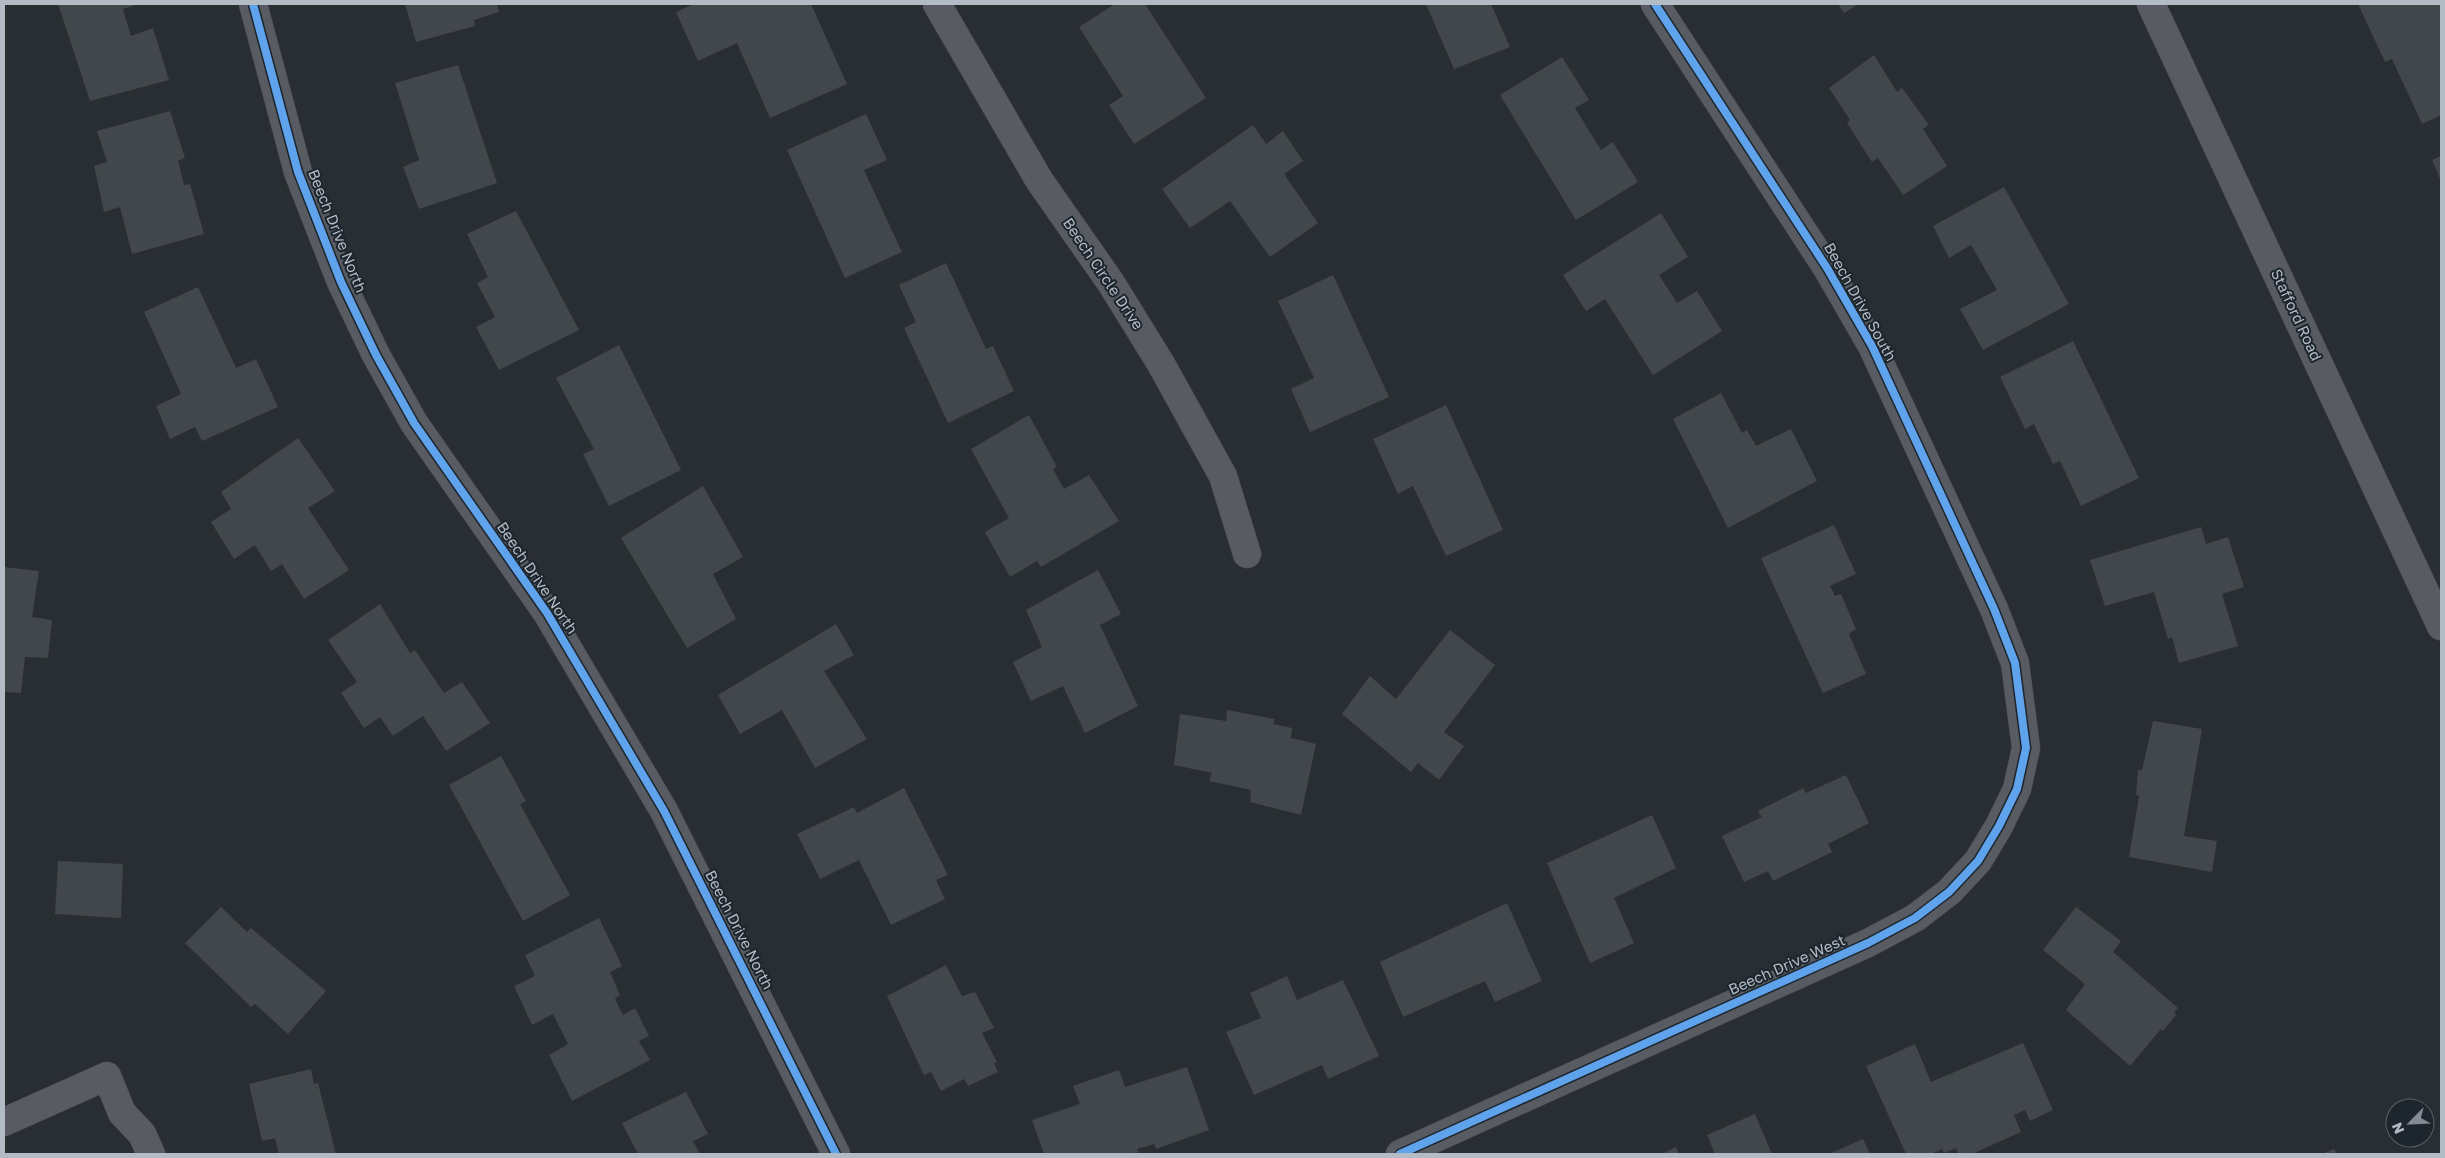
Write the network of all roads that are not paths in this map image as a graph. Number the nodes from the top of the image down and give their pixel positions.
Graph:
1 (253, 4) edge
2 (937, 4) edge
3 (1654, 4) edge
4 (2151, 4) edge
5 (1247, 554) dead end
6 (2441, 626) edge
7 (2015, 663) joint
8 (4, 1122) edge
9 (152, 1154) edge
10 (836, 1154) edge
11 (1400, 1154) edge

1 - 10 street, Beech Drive North
2 - 5 street, Beech Circle Drive
3 - 7 street, Beech Drive South
4 - 6 street, Stafford Road
7 - 11 street, Beech Drive West
8 - 9 street

